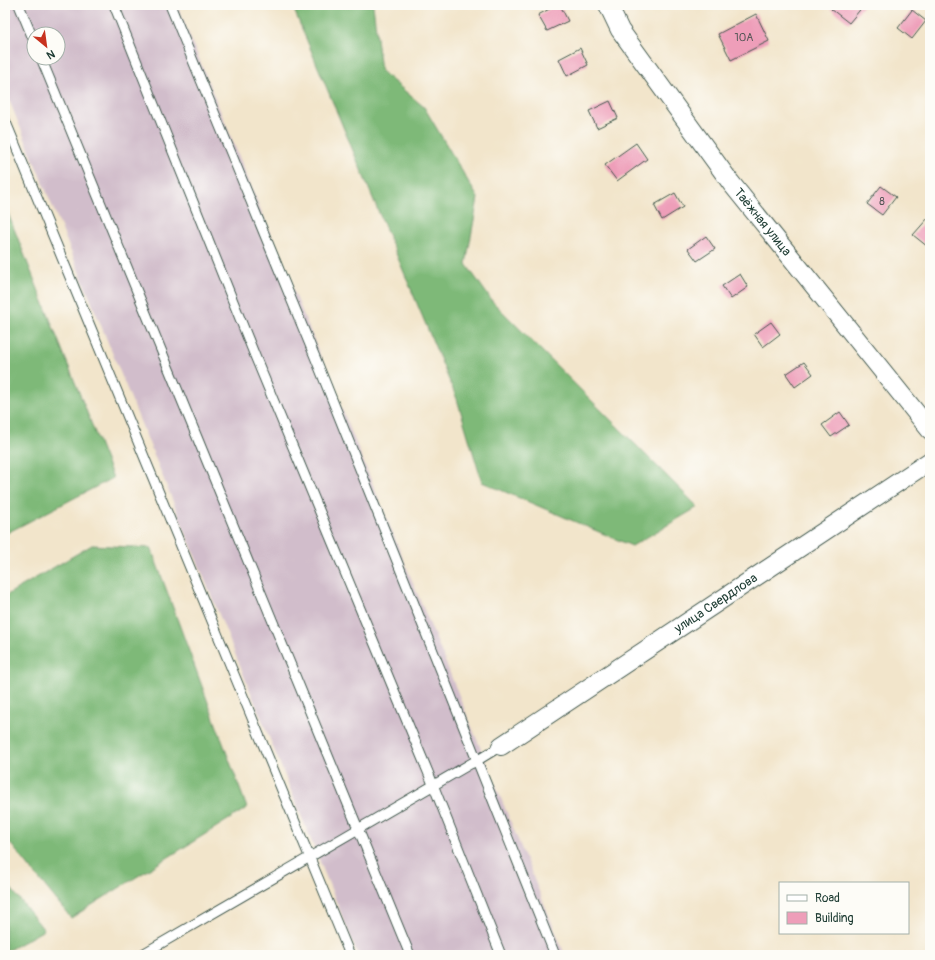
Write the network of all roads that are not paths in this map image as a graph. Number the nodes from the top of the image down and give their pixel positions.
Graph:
1 (19, 5) edge
2 (114, 5) edge
3 (170, 5) edge
4 (608, 5) edge
5 (28, 26) edge
6 (44, 66) edge
7 (5, 120) edge
8 (930, 430) edge
9 (930, 461) edge
10 (501, 746) joint
11 (477, 760) junction
12 (433, 785) junction
13 (358, 829) junction
14 (310, 857) junction
15 (141, 955) edge
16 (350, 955) edge
17 (410, 955) edge
18 (501, 955) edge
19 (555, 955) edge

1 - 5 lane
2 - 12 lane
3 - 11 lane
4 - 8 street, Таёжная улица
6 - 13 lane
7 - 14 lane
9 - 10 street, улица Свердлова
10 - 11 lane
11 - 12 lane
11 - 19 lane
12 - 13 lane
12 - 18 lane
13 - 14 lane
13 - 17 lane
14 - 15 lane
14 - 16 lane

